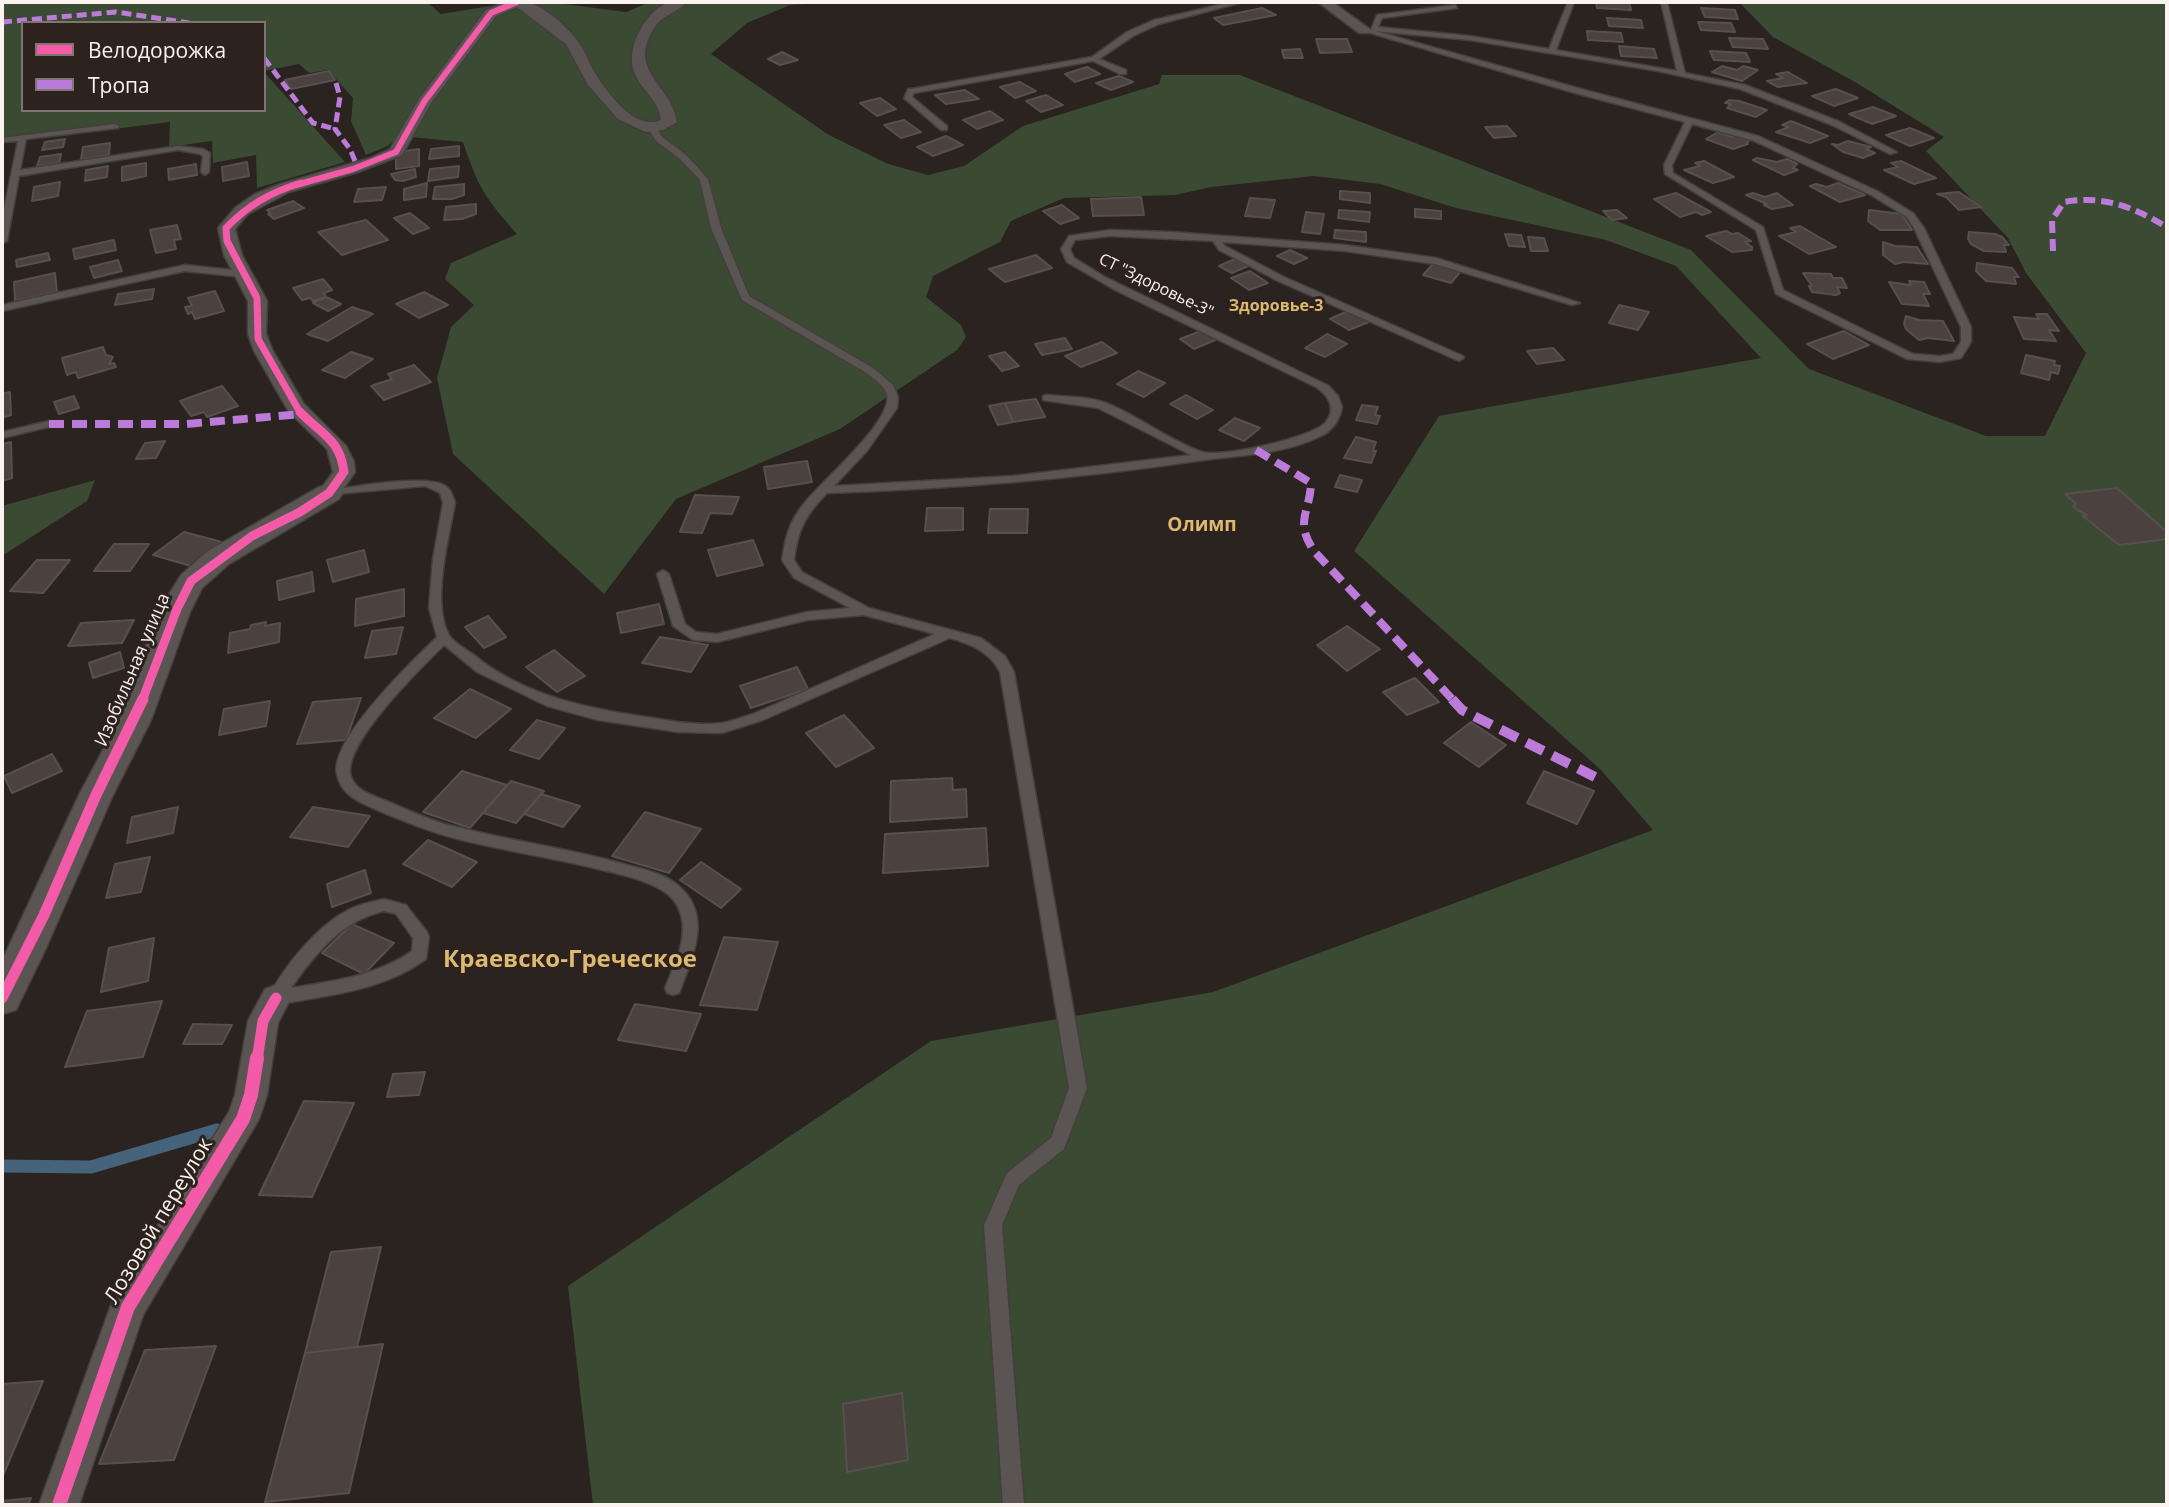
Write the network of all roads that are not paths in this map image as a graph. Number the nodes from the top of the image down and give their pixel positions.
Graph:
1 (518, 2) edge
2 (681, 2) edge
3 (1240, 2) edge
4 (1324, 2) edge
5 (1571, 2) edge
6 (1664, 2) edge
7 (1455, 7) dead end
8 (1369, 30) junction
9 (1552, 52) junction
10 (1094, 59) junction
11 (1123, 72) dead end
12 (1682, 74) junction
13 (1690, 120) junction
14 (115, 126) dead end
15 (652, 128) junction
16 (944, 128) dead end
17 (2, 139) edge
18 (22, 139) junction
19 (1893, 152) dead end
20 (205, 172) dead end
21 (14, 174) junction
22 (1216, 239) junction
23 (2, 241) edge
24 (242, 274) junction
25 (1575, 303) dead end
26 (2, 308) edge
27 (1459, 358) dead end
28 (1047, 398) dead end
29 (49, 424) dead end
30 (2, 435) edge
31 (1203, 457) junction
32 (823, 490) junction
33 (330, 493) junction
34 (663, 574) dead end
35 (865, 611) junction
36 (950, 633) junction
37 (444, 638) junction
38 (673, 988) dead end
39 (2, 998) edge
40 (276, 998) junction
41 (59, 1505) edge
42 (1014, 1505) edge

1 - 15 street
1 - 24 street
2 - 15 street
3 - 10 lane
4 - 8 street
5 - 9 lane
6 - 12 lane
7 - 8 lane
8 - 9 lane
8 - 13 lane
9 - 12 lane
10 - 11 lane
10 - 16 lane
12 - 19 lane
13 - 13 lane
14 - 18 lane
15 - 32 lane
17 - 18 lane
18 - 21 lane
20 - 21 lane
21 - 23 lane
22 - 25 lane, СТ "Здоровье-3"
22 - 27 lane
22 - 31 lane, СТ "Здоровье-3"
24 - 26 lane
24 - 33 street
28 - 31 lane
29 - 30 lane
31 - 32 lane, СТ "Здоровье-3"
32 - 35 lane
33 - 37 lane
33 - 39 street, Изобильная улица
34 - 35 lane
35 - 36 lane
36 - 37 lane
36 - 42 lane
37 - 38 lane
40 - 40 lane
40 - 41 street, Лозовой переулок

